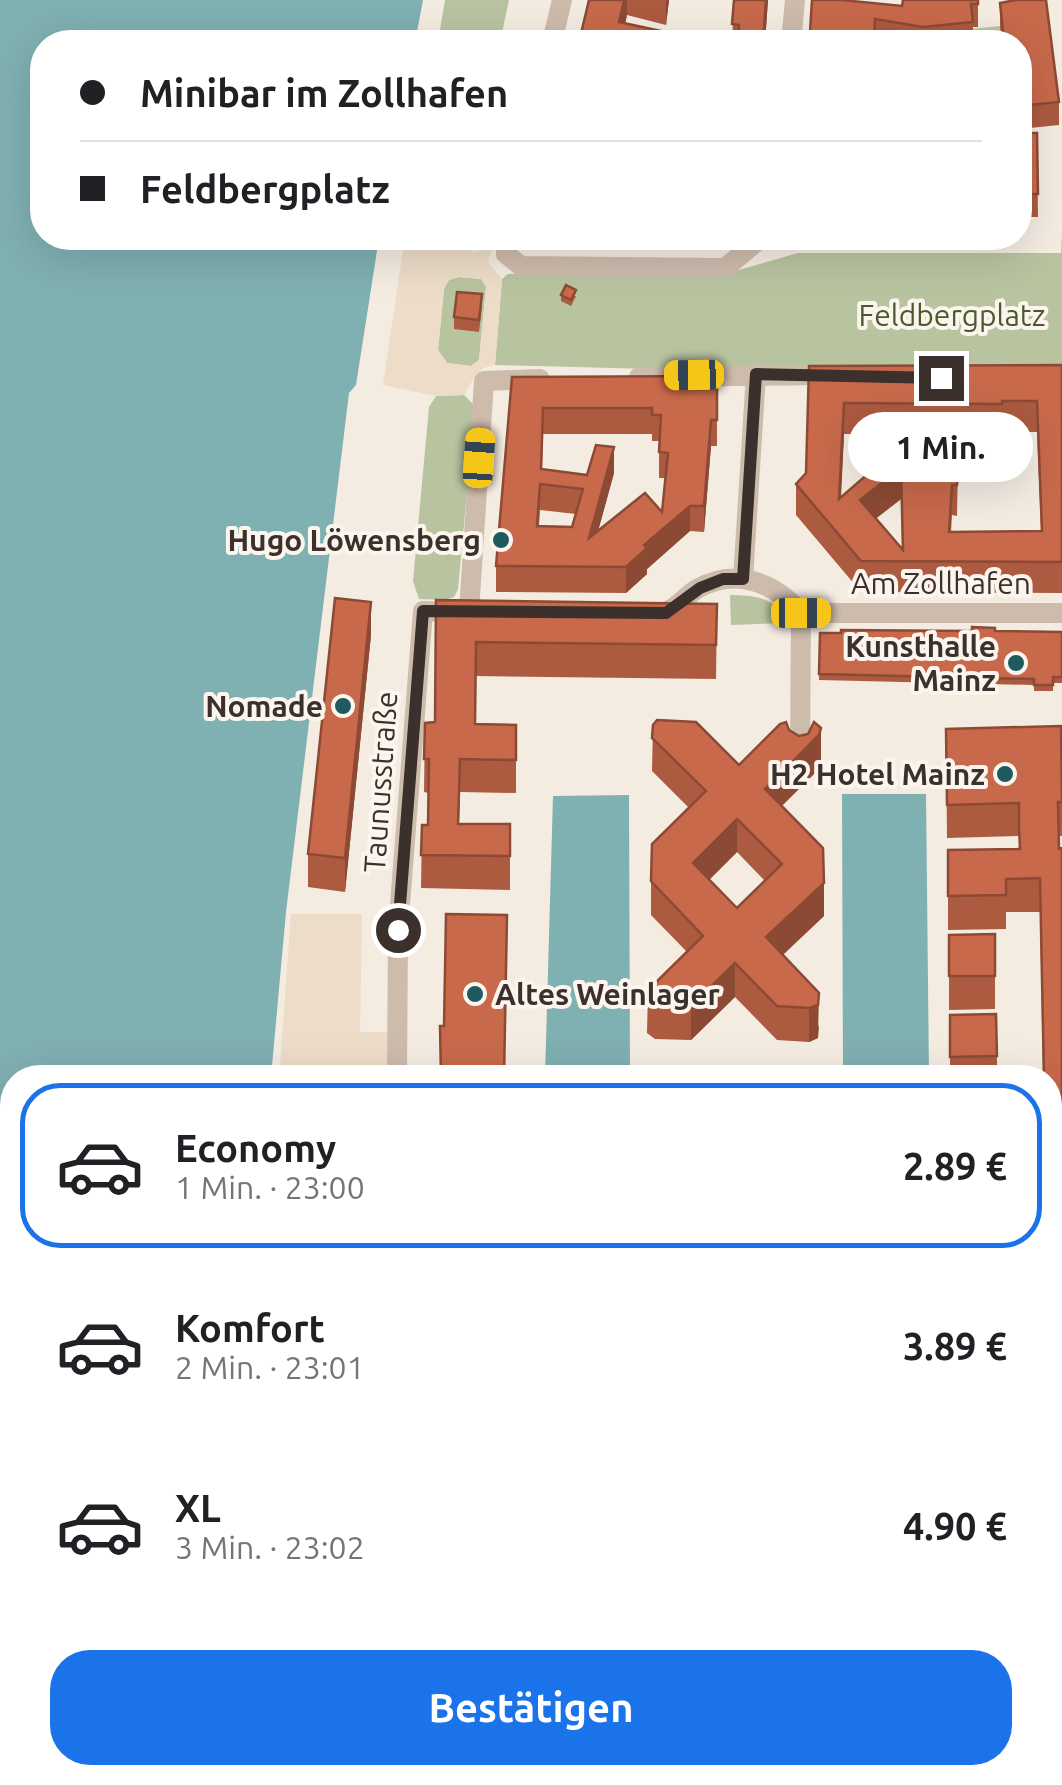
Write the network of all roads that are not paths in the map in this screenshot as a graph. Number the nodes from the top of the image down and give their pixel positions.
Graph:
1 (562, 0) edge
2 (795, 0) edge
3 (555, 30) edge
4 (792, 30) edge
5 (506, 250) edge
6 (747, 250) edge
7 (756, 374) junction
8 (863, 376) edge
9 (616, 377) edge
10 (559, 378) edge
11 (743, 579) junction
12 (639, 613) edge
13 (801, 613) junction
14 (1062, 613) edge
15 (800, 756) edge
16 (396, 1065) edge

1 - 3 street
2 - 4 street
5 - 6 street
7 - 8 street
7 - 9 street
7 - 11 street
10 - 16 street, Taunusstraße
11 - 12 street
11 - 13 street
13 - 14 street, Am Zollhafen
13 - 15 street

